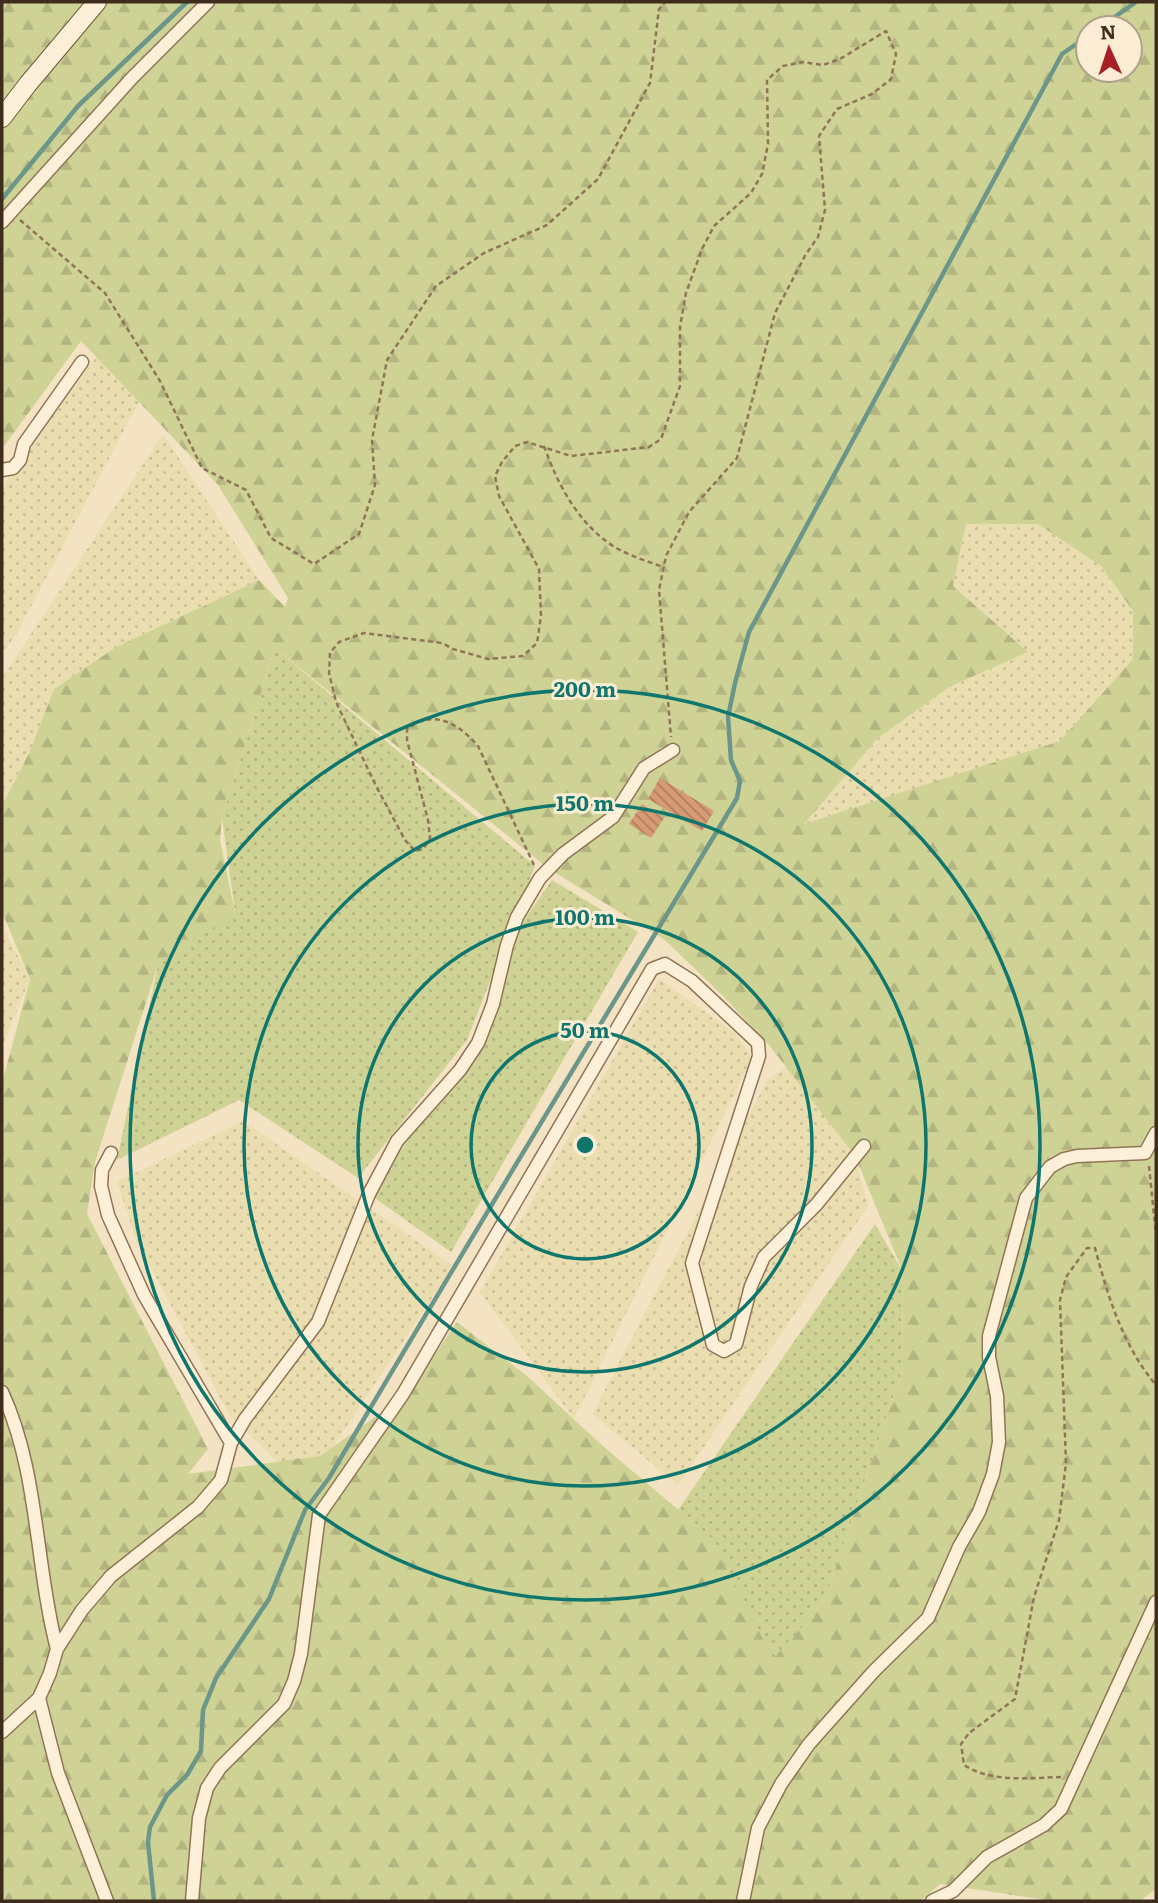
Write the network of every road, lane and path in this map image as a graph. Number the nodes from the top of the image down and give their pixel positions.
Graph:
1 (97, 2) edge
2 (208, 2) edge
3 (665, 2) edge
4 (2, 118) edge
5 (6, 217) edge
6 (82, 362) dead end
7 (544, 446) junction
8 (2, 470) edge
9 (664, 567) junction
10 (673, 750) joint
11 (541, 878) junction
12 (1156, 1133) edge
13 (864, 1146) dead end
14 (111, 1153) dead end
15 (1145, 1153) junction
16 (1156, 1289) edge
17 (1156, 1385) edge
18 (2, 1392) edge
19 (231, 1443) junction
20 (1156, 1602) edge
21 (57, 1649) junction
22 (39, 1698) junction
23 (2, 1732) edge
24 (1062, 1777) dead end
25 (107, 1901) edge
26 (191, 1901) edge
27 (743, 1901) edge
28 (932, 1901) edge

1 - 4 main road
2 - 5 street
3 - 5 path
6 - 8 street
7 - 9 path
7 - 9 path
7 - 11 path
9 - 10 path
10 - 11 street
11 - 19 street
12 - 15 street
13 - 26 street
14 - 19 street
15 - 16 path
15 - 27 street
17 - 24 path
18 - 21 street
19 - 21 street
20 - 28 street
21 - 22 street
22 - 23 street
22 - 25 street

